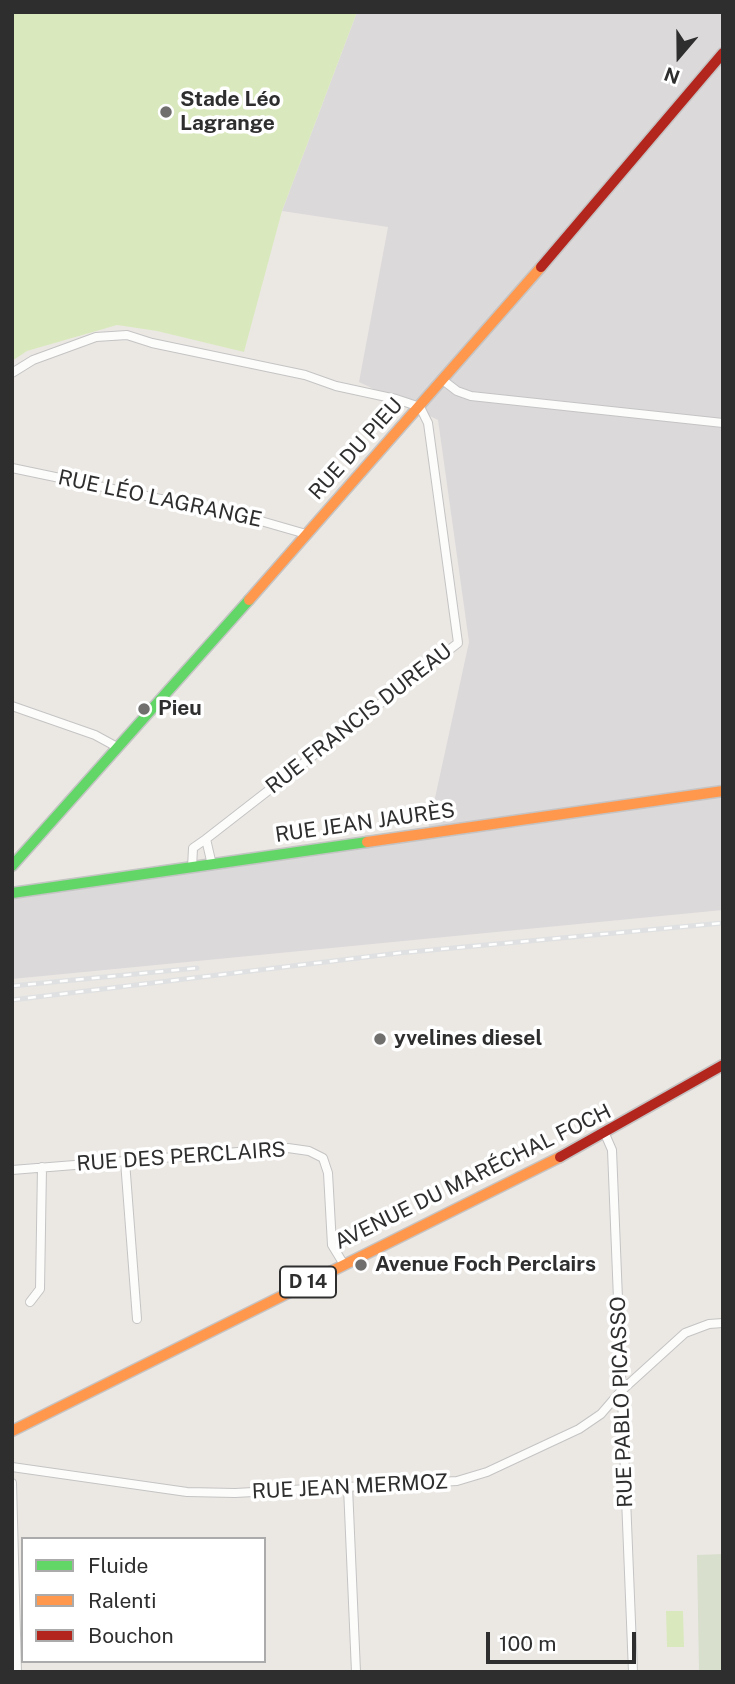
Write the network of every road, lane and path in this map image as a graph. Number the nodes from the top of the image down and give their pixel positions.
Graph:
1 (723, 53) edge
2 (12, 373) edge
3 (444, 381) junction
4 (420, 407) junction
5 (723, 423) edge
6 (12, 468) edge
7 (306, 534) junction
8 (12, 706) edge
9 (117, 747) junction
10 (723, 791) edge
11 (206, 839) junction
12 (212, 864) junction
13 (12, 866) edge
14 (192, 868) junction
15 (12, 893) edge
16 (723, 1066) edge
17 (605, 1134) junction
18 (125, 1161) junction
19 (41, 1167) junction
20 (12, 1170) edge
21 (342, 1264) junction
22 (30, 1302) dead end
23 (137, 1319) dead end
24 (723, 1323) edge
25 (620, 1392) junction
26 (12, 1431) edge
27 (12, 1467) edge
28 (12, 1483) edge
29 (348, 1487) junction
30 (17, 1672) edge
31 (356, 1672) edge
32 (633, 1672) edge

1 - 3 main road, RUE DU PIEU
2 - 4 street
3 - 4 main road, RUE DU PIEU
3 - 5 street
4 - 7 main road, RUE DU PIEU
4 - 11 street, RUE FRANCIS DUREAU
6 - 7 street, RUE LÉO LAGRANGE
7 - 9 main road, RUE DU PIEU
8 - 9 street
9 - 13 main road, RUE DU PIEU
10 - 12 main road, RUE JEAN JAURÈS
11 - 12 street
11 - 14 street, RUE FRANCIS DUREAU
12 - 14 main road, RUE JEAN JAURÈS
14 - 15 main road, RUE JEAN JAURÈS
16 - 17 main road, AVENUE DU MARÉCHAL FOCH / D 14
17 - 21 main road, AVENUE DU MARÉCHAL FOCH / D 14
17 - 25 street, RUE PABLO PICASSO
18 - 19 street, RUE DES PERCLAIRS
18 - 21 street, RUE DES PERCLAIRS
18 - 23 street
19 - 20 street, RUE DES PERCLAIRS
19 - 22 street
21 - 26 main road, AVENUE DU MARÉCHAL FOCH / D 14
24 - 25 street, RUE JEAN MERMOZ
25 - 29 street, RUE JEAN MERMOZ
25 - 32 street, RUE PABLO PICASSO
27 - 29 street, RUE JEAN MERMOZ
28 - 30 street
29 - 31 street

